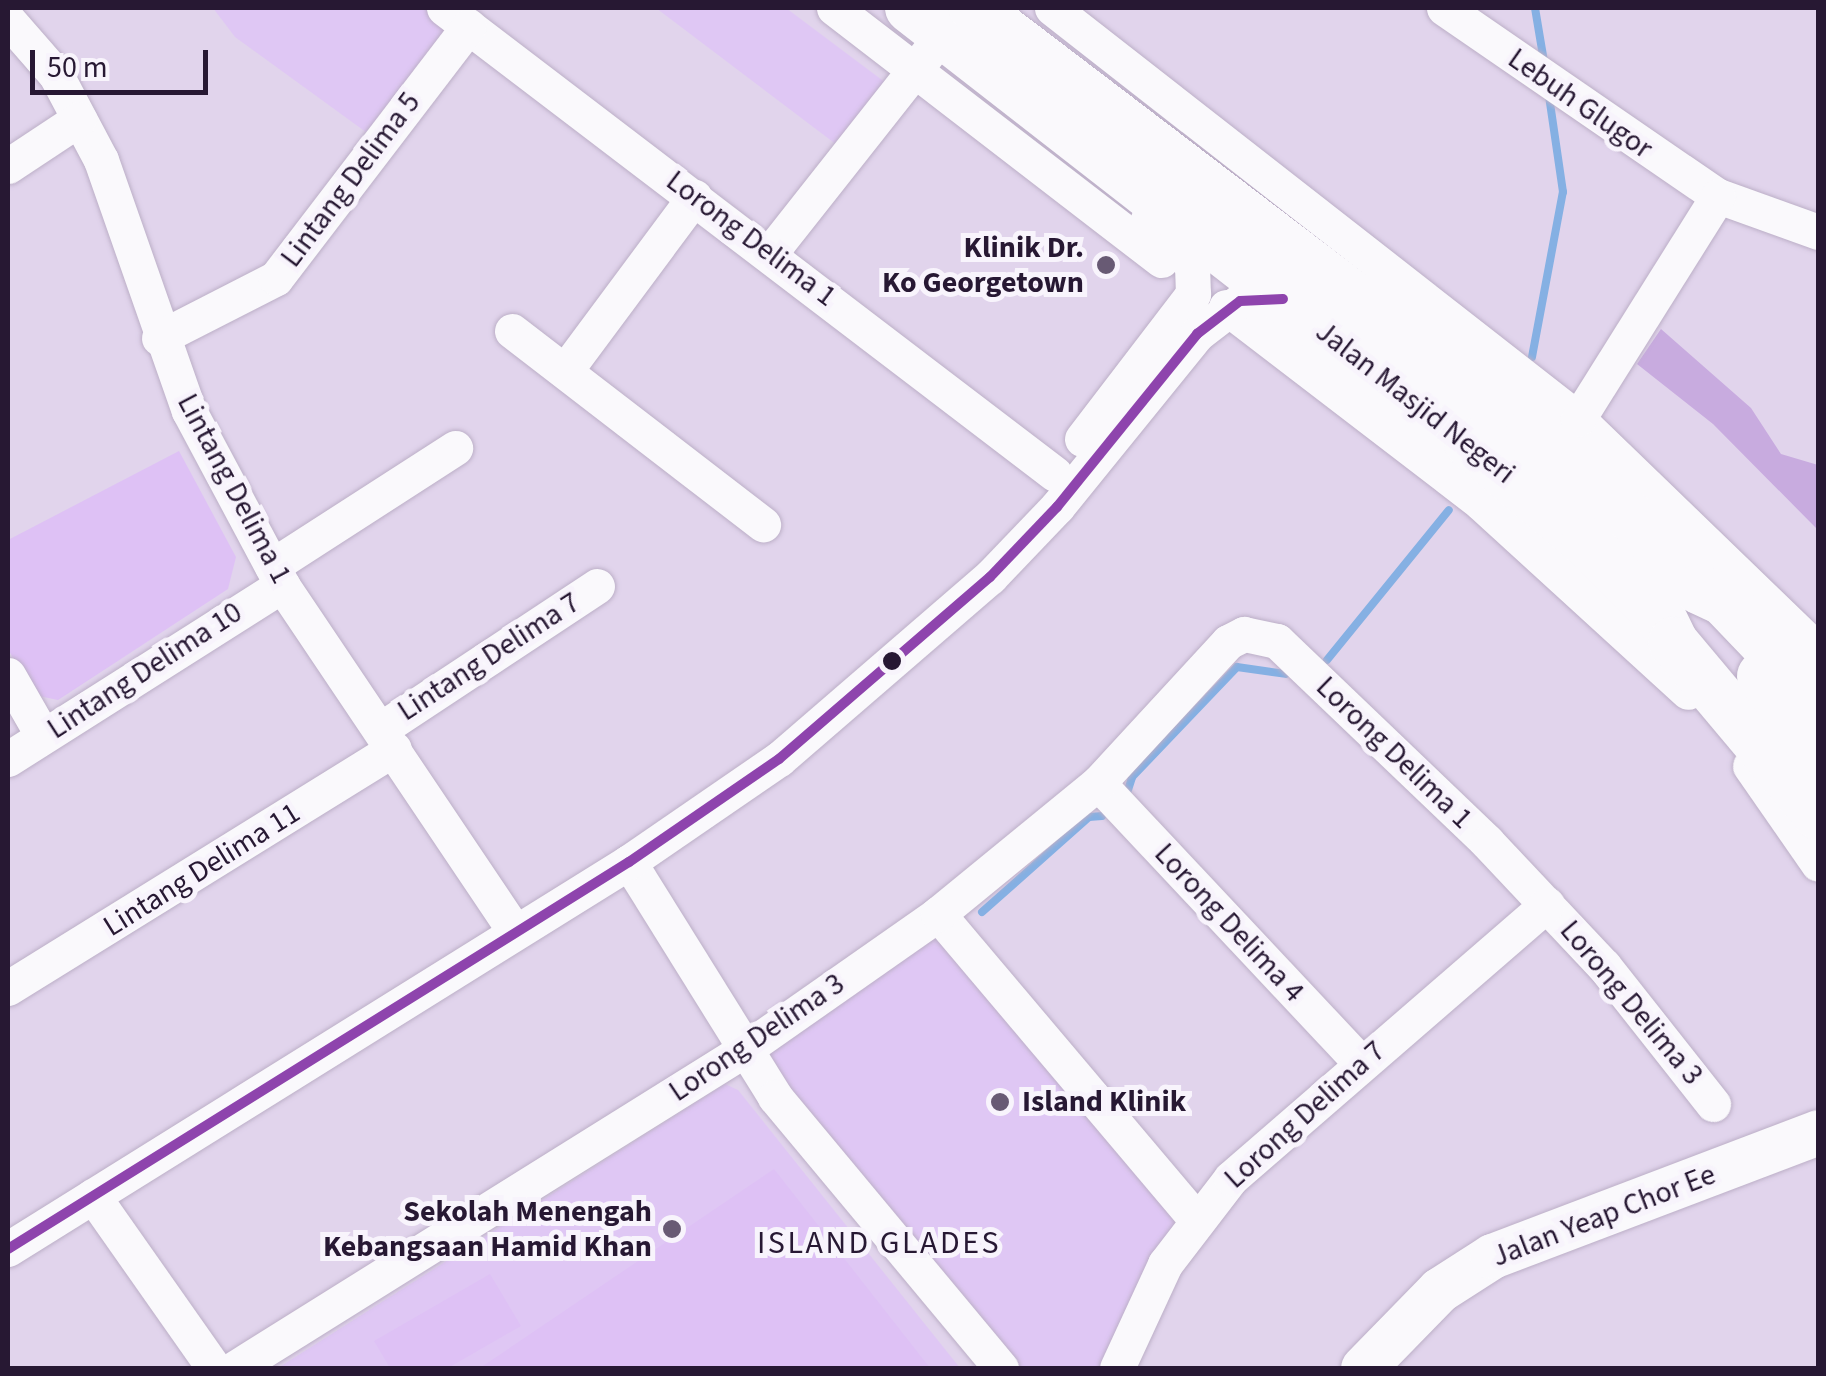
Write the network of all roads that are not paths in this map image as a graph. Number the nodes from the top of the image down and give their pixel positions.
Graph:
1 (834, 8) edge
2 (1052, 8) edge
3 (1444, 8) edge
4 (456, 17) edge
5 (8, 20) edge
6 (936, 29) edge
7 (79, 119) junction
8 (8, 166) edge
9 (1123, 174) junction
10 (1718, 196) junction
11 (694, 197) junction
12 (1818, 232) edge
13 (770, 252) junction
14 (1283, 299) junction
15 (1210, 301) junction
16 (512, 330) dead end
17 (1450, 334) junction
18 (160, 338) junction
19 (565, 371) junction
20 (1578, 419) junction
21 (455, 448) dead end
22 (1055, 474) junction
23 (763, 524) dead end
24 (277, 575) junction
25 (598, 586) dead end
26 (968, 591) junction
27 (1680, 603) junction
28 (1228, 642) joint
29 (1818, 652) edge
30 (8, 675) edge
31 (1814, 729) edge
32 (43, 736) junction
33 (388, 739) junction
34 (8, 759) edge
35 (1098, 783) junction
36 (1818, 815) edge
37 (629, 862) junction
38 (1818, 864) edge
39 (1547, 904) junction
40 (938, 914) junction
41 (516, 932) junction
42 (8, 988) edge
43 (744, 1050) junction
44 (1361, 1062) junction
45 (1713, 1104) dead end
46 (1818, 1132) edge
47 (1818, 1150) edge
48 (93, 1196) junction
49 (1196, 1220) junction
50 (8, 1248) edge
51 (214, 1368) edge
52 (236, 1368) edge
53 (1001, 1368) edge
54 (1117, 1368) edge
55 (1364, 1368) edge
56 (1386, 1368) edge

1 - 6 street
2 - 17 street
3 - 10 street, Lebuh Glugor
4 - 11 street, Lorong Delima 1
4 - 18 street, Lintang Delima 5
5 - 7 street, Lintang Delima 1
6 - 9 highway, Jalan Masjid Negeri
6 - 13 street
6 - 15 street
6 - 17 highway, Jalan Masjid Negeri
7 - 8 street
7 - 18 street, Lintang Delima 1
9 - 14 highway, Jalan Masjid Negeri
9 - 15 street
10 - 12 street, Lebuh Glugor
10 - 20 street
11 - 13 street, Lorong Delima 1
11 - 19 street
13 - 22 street, Lorong Delima 1
14 - 15 street
14 - 27 highway, Jalan Masjid Negeri
15 - 22 street
15 - 26 street
15 - 38 street
16 - 19 street
17 - 20 street
17 - 27 highway, Jalan Masjid Negeri
18 - 24 street, Lintang Delima 1
19 - 23 street
20 - 29 street
21 - 24 street, Lintang Delima 10
22 - 26 street
24 - 32 street, Lintang Delima 10
24 - 33 street, Lintang Delima 1
25 - 33 street, Lintang Delima 7
26 - 37 street
27 - 31 highway
27 - 36 highway, Jalan Masjid Negeri
28 - 35 street, Lorong Delima 3
28 - 39 street, Lorong Delima 1
30 - 32 street
32 - 34 street, Lintang Delima 10
33 - 41 street, Lintang Delima 1
33 - 42 street, Lintang Delima 11
35 - 40 street, Lorong Delima 3
35 - 44 street, Lorong Delima 4
37 - 41 street
37 - 43 street
39 - 44 street, Lorong Delima 7
39 - 45 street, Lorong Delima 3
40 - 43 street, Lorong Delima 3
40 - 49 street
41 - 48 street
43 - 52 street, Lorong Delima 3
43 - 53 street
44 - 49 street, Lorong Delima 7
46 - 55 main road, Jalan Yeap Chor Ee
47 - 56 main road, Jalan Yeap Chor Ee
48 - 50 street
48 - 51 street
49 - 54 street, Lorong Delima 7

